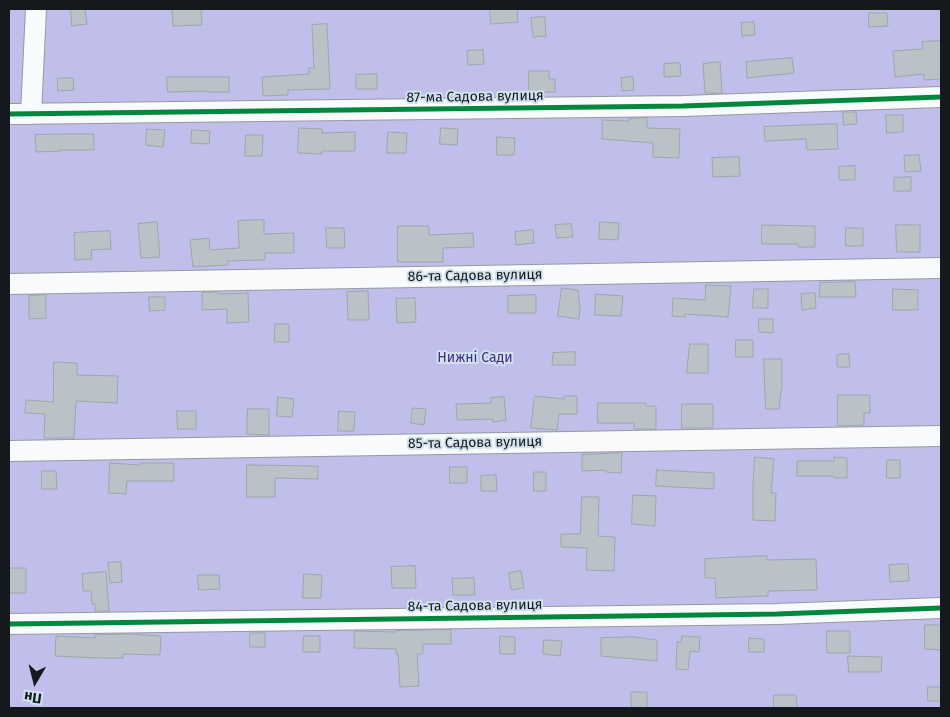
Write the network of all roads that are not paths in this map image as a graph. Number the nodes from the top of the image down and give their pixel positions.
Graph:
1 (36, 9) edge
2 (941, 97) edge
3 (9, 114) edge
4 (31, 114) junction
5 (941, 268) edge
6 (9, 284) edge
7 (941, 436) edge
8 (9, 451) edge
9 (941, 608) edge
10 (9, 624) edge

1 - 4 street
2 - 4 street, 87-ма Садова вулиця
3 - 4 street, 87-ма Садова вулиця
5 - 6 street, 86-та Садова вулиця
7 - 8 street, 85-та Садова вулиця
9 - 10 street, 84-та Садова вулиця

